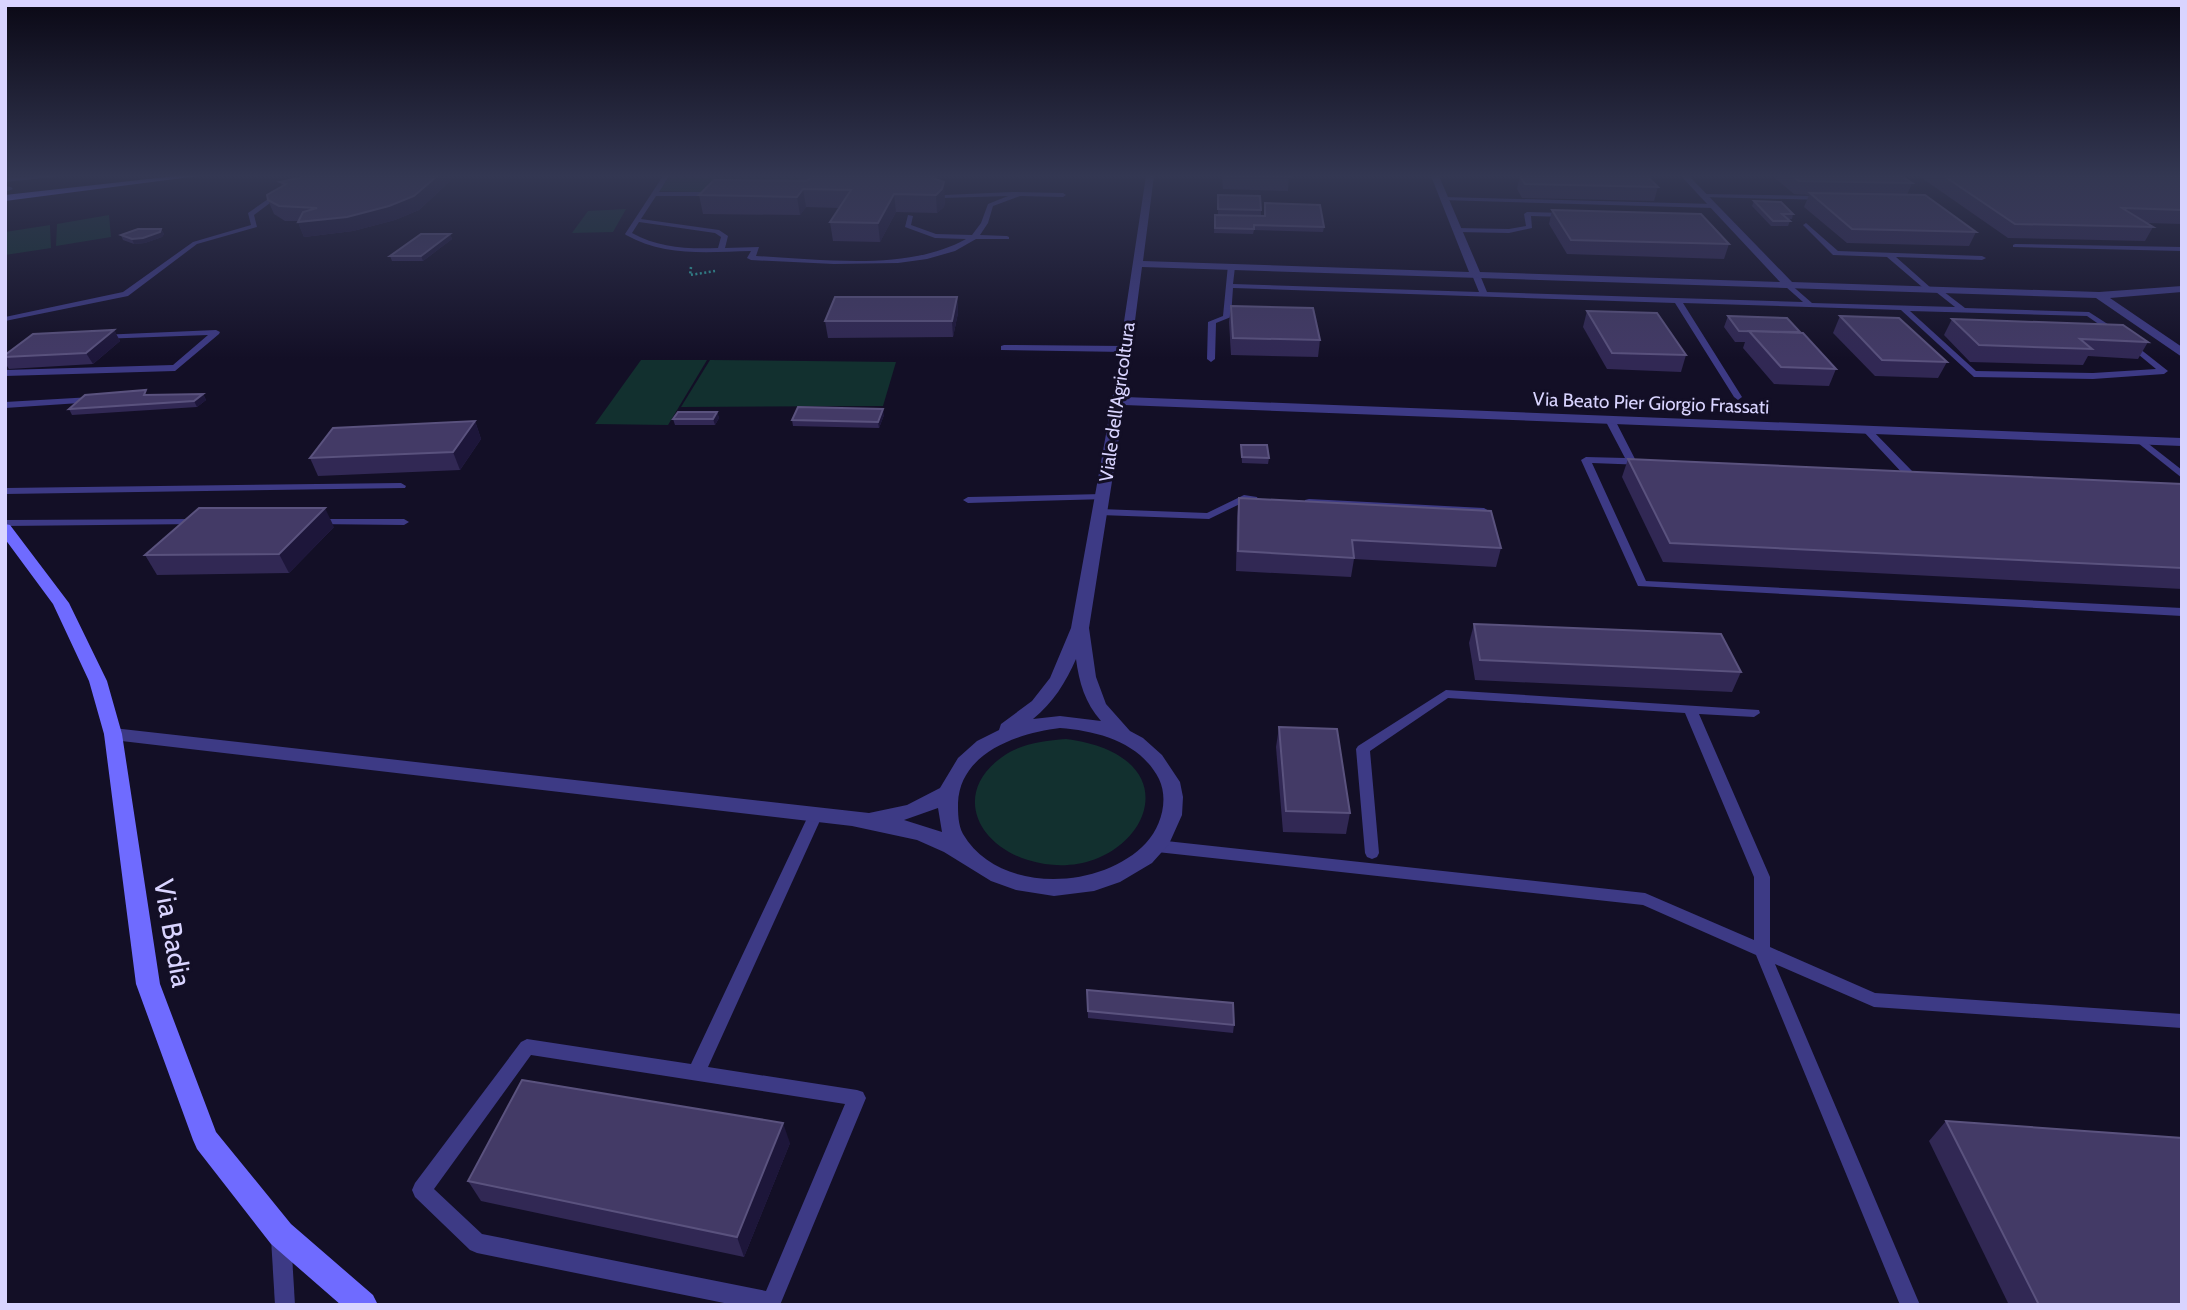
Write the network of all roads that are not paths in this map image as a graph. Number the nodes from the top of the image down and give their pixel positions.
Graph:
1 (216, 237) edge
2 (632, 237) edge
3 (725, 237) edge
4 (975, 237) edge
5 (979, 237) edge
6 (1140, 237) edge
7 (1460, 237) edge
8 (1744, 237) edge
9 (1819, 237) edge
10 (1007, 238) dead end
11 (2015, 246) edge
12 (721, 249) junction
13 (2182, 249) edge
14 (1889, 255) junction
15 (1982, 258) dead end
16 (1136, 264) junction
17 (1231, 268) junction
18 (1476, 275) junction
19 (1789, 285) junction
20 (1230, 286) junction
21 (2182, 289) edge
22 (1933, 290) junction
23 (1484, 295) junction
24 (2099, 295) junction
25 (1678, 301) junction
26 (1810, 305) junction
27 (1903, 308) junction
28 (1963, 310) junction
29 (5, 318) edge
30 (84, 338) edge
31 (1004, 348) dead end
32 (1125, 349) junction
33 (2182, 353) edge
34 (1211, 359) dead end
35 (5, 373) edge
36 (1738, 397) dead end
37 (102, 400) edge
38 (1118, 401) junction
39 (5, 405) edge
40 (1610, 420) junction
41 (1867, 430) junction
42 (2141, 441) junction
43 (2182, 442) edge
44 (1632, 462) junction
45 (1660, 463) edge
46 (1895, 474) edge
47 (1909, 474) junction
48 (1922, 475) edge
49 (2182, 475) edge
50 (401, 486) dead end
51 (5, 491) edge
52 (1102, 497) junction
53 (968, 500) dead end
54 (1271, 500) edge
55 (1297, 501) edge
56 (1484, 510) edge
57 (1100, 512) junction
58 (211, 522) edge
59 (308, 522) edge
60 (404, 522) dead end
61 (5, 523) edge
62 (5, 528) edge
63 (2182, 612) edge
64 (1080, 628) junction
65 (1690, 709) junction
66 (1754, 713) dead end
67 (113, 734) junction
68 (1124, 735) junction
69 (997, 737) junction
70 (948, 793) junction
71 (816, 814) junction
72 (852, 818) junction
73 (1157, 846) junction
74 (1372, 853) dead end
75 (975, 861) junction
76 (1762, 951) junction
77 (2182, 1021) edge
78 (696, 1073) junction
79 (281, 1234) junction
80 (285, 1305) edge
81 (363, 1305) edge
82 (1910, 1305) edge

1 - 29 lane
2 - 12 lane
3 - 12 lane
4 - 12 lane
5 - 10 lane
6 - 16 street, Viale dell'Agricoltura
7 - 18 street
8 - 19 street
9 - 14 lane
11 - 13 lane
14 - 15 lane
14 - 22 lane
16 - 17 street
16 - 32 street, Viale dell'Agricoltura
17 - 18 street
17 - 20 lane
18 - 19 street
18 - 23 lane
19 - 22 street
19 - 26 lane
20 - 23 lane
20 - 34 lane
21 - 24 street
22 - 24 street
22 - 28 lane
23 - 25 lane
24 - 33 street
25 - 26 lane
25 - 36 lane
26 - 27 lane
27 - 28 lane
27 - 28 lane
30 - 35 lane
31 - 32 lane
32 - 38 street, Viale dell'Agricoltura
37 - 39 lane
38 - 40 street, Via Beato Pier Giorgio Frassati
38 - 52 street, Viale dell'Agricoltura
40 - 41 street, Via Beato Pier Giorgio Frassati
40 - 44 lane
41 - 42 street, Via Beato Pier Giorgio Frassati
41 - 47 lane
42 - 43 street, Via Beato Pier Giorgio Frassati
42 - 49 lane
44 - 45 lane
44 - 63 lane
46 - 47 lane
47 - 48 lane
50 - 51 lane
52 - 53 lane
52 - 57 street, Viale dell'Agricoltura
54 - 57 lane
55 - 56 lane
57 - 64 street, Viale dell'Agricoltura
58 - 61 lane
59 - 60 lane
62 - 67 main road, Via Badia
64 - 68 street, Viale dell'Agricoltura
64 - 69 street, Viale dell'Agricoltura
65 - 66 lane
65 - 74 lane
65 - 76 lane
67 - 71 street
67 - 79 main road, Via Badia
68 - 69 street, Viale dell'Agricoltura
68 - 73 street, Viale dell'Agricoltura
69 - 70 street, Viale dell'Agricoltura
70 - 72 street
70 - 75 street, Viale dell'Agricoltura
71 - 72 street
71 - 78 lane
72 - 75 street
73 - 75 street, Viale dell'Agricoltura
73 - 76 lane
76 - 77 lane
76 - 82 lane
78 - 78 lane
79 - 80 lane
79 - 81 main road, Via Badia

